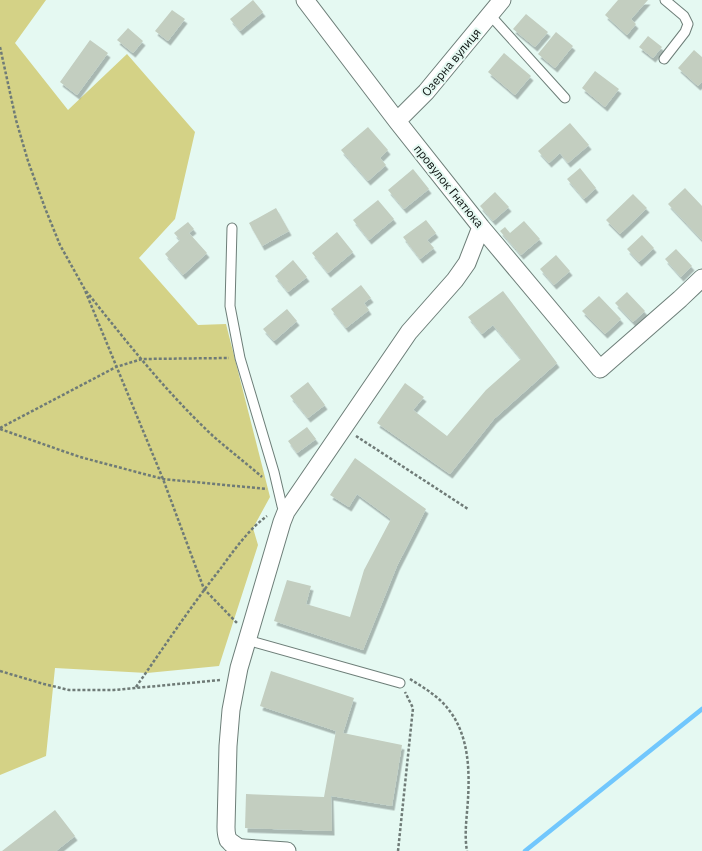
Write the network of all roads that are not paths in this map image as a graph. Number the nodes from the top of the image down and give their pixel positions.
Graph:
1 (304, 0) edge
2 (502, 0) edge
3 (665, 0) edge
4 (490, 15) junction
5 (664, 59) dead end
6 (564, 98) dead end
7 (397, 121) junction
8 (481, 227) junction
9 (232, 228) dead end
10 (702, 278) edge
11 (284, 509) junction
12 (248, 637) junction
13 (400, 684) road end
14 (230, 846) edge
15 (287, 851) edge

1 - 7 street, провулок Гнатюка
2 - 4 street, Озерна вулиця
3 - 5 lane
4 - 6 lane
4 - 7 street, Озерна вулиця
7 - 8 street, провулок Гнатюка
8 - 10 street, провулок Гнатюка
8 - 11 street
9 - 11 lane
11 - 12 street
12 - 13 lane
12 - 14 street
14 - 15 street

